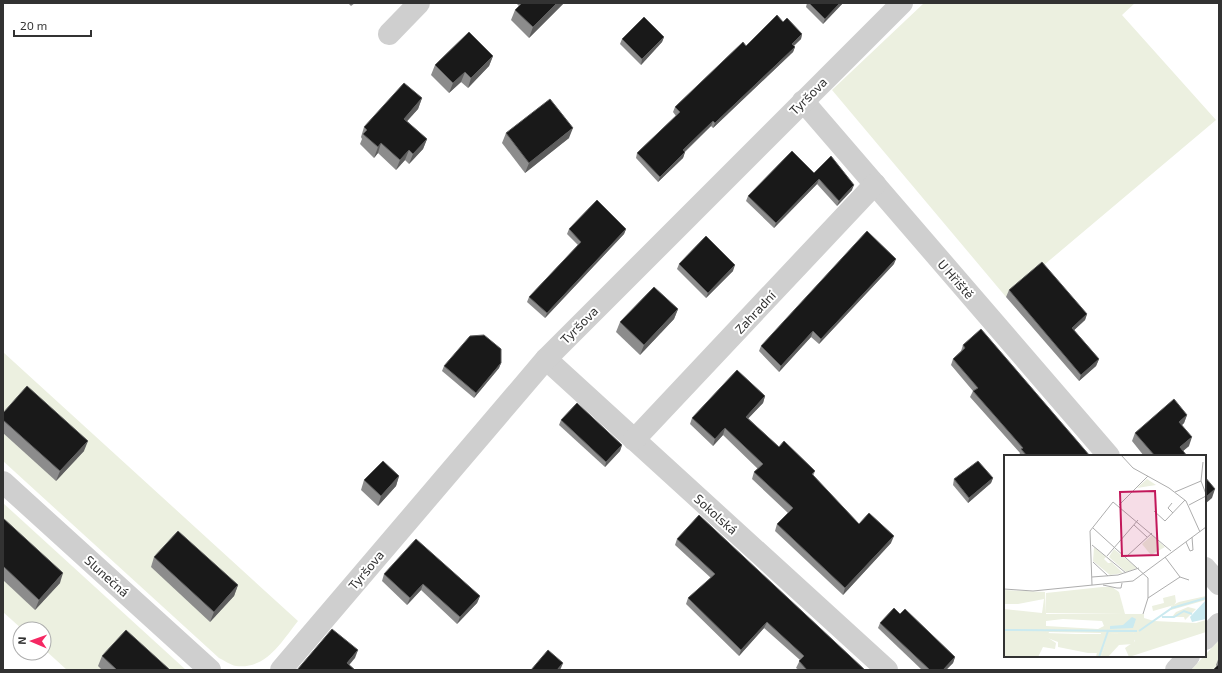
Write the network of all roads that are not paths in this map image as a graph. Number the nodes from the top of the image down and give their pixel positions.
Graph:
1 (419, 3) edge
2 (902, 3) edge
3 (389, 34) dead end
4 (803, 101) junction
5 (875, 184) junction
6 (546, 359) junction
7 (634, 440) junction
8 (1108, 455) edge
9 (3, 482) edge
10 (1206, 569) edge
11 (1219, 584) edge
12 (1219, 624) edge
13 (1206, 638) edge
14 (1188, 657) edge
15 (210, 670) edge
16 (281, 670) edge
17 (887, 670) edge
18 (1176, 670) edge

1 - 3 street
2 - 4 street, Tyršova
4 - 5 street, U Hřiště
4 - 6 street, Tyršova
5 - 7 street, Zahradní
5 - 8 street, U Hřiště
6 - 7 street, Sokolská
6 - 16 street, Tyršova
7 - 17 street, Sokolská
9 - 15 street, Slunečná
10 - 11 street
12 - 13 street
14 - 18 street

